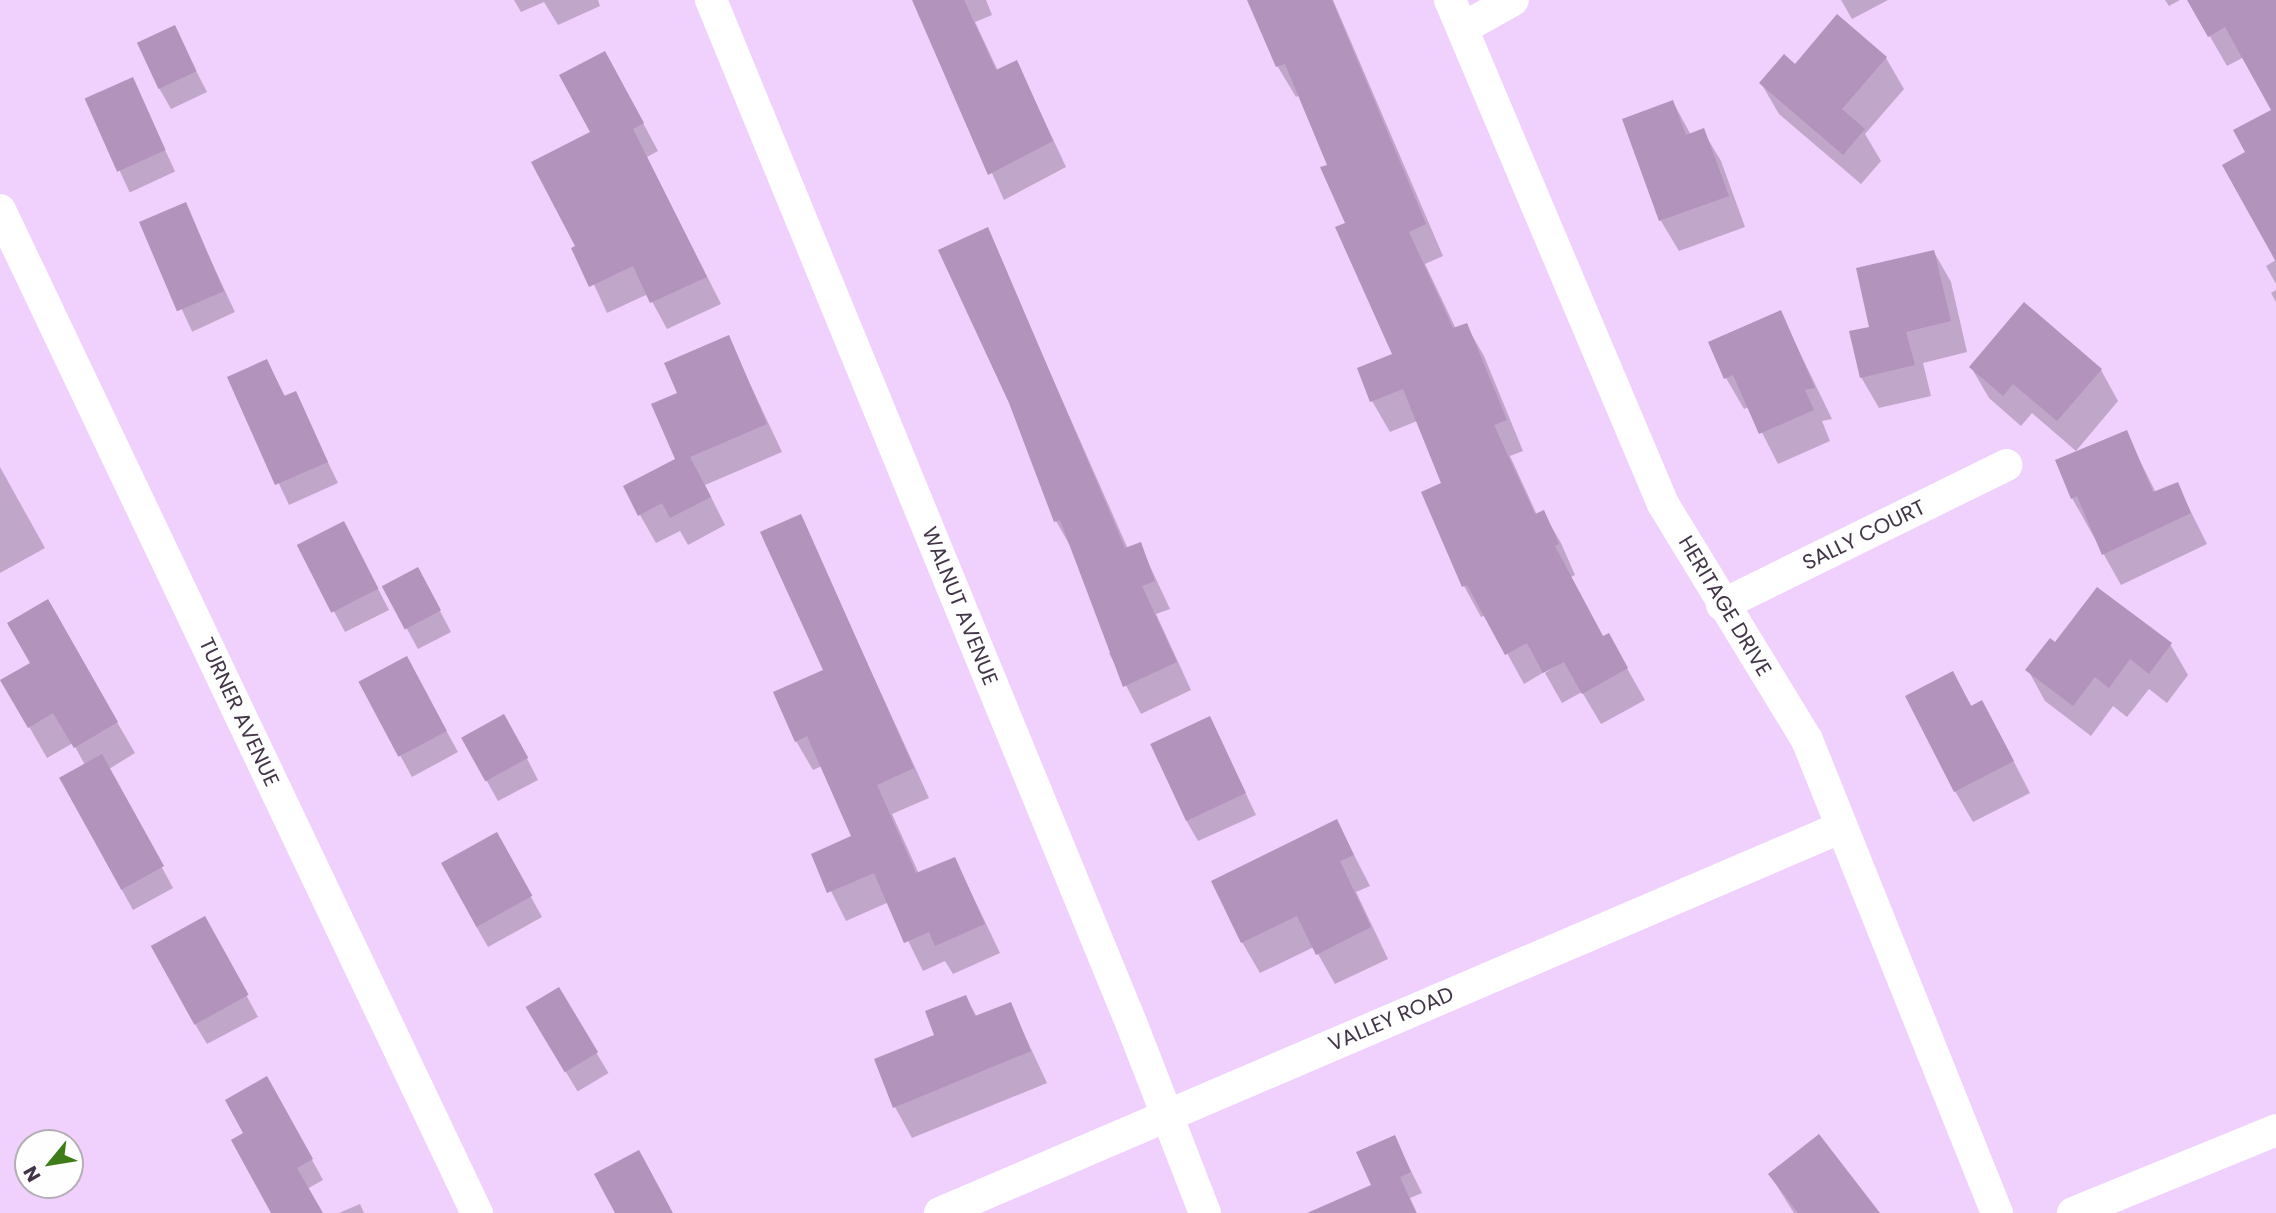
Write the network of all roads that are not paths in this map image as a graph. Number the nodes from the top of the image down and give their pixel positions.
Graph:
1 (711, 0) edge
2 (1450, 0) edge
3 (1513, 0) edge
4 (1463, 29) junction
5 (0, 210) edge
6 (2006, 465) dead end
7 (1722, 605) junction
8 (1842, 827) junction
9 (1167, 1115) junction
10 (2276, 1130) edge
11 (477, 1213) edge
12 (940, 1213) edge
13 (1205, 1213) edge
14 (1997, 1213) edge
15 (2073, 1213) edge

1 - 9 street, WALNUT AVENUE
2 - 4 street, HERITAGE DRIVE
3 - 4 street
4 - 7 street, HERITAGE DRIVE
5 - 11 street, TURNER AVENUE
6 - 7 street, SALLY COURT
7 - 8 street, HERITAGE DRIVE
8 - 9 street, VALLEY ROAD
8 - 14 street, HERITAGE DRIVE
9 - 12 street, VALLEY ROAD
9 - 13 street, WALNUT AVENUE
10 - 15 street

